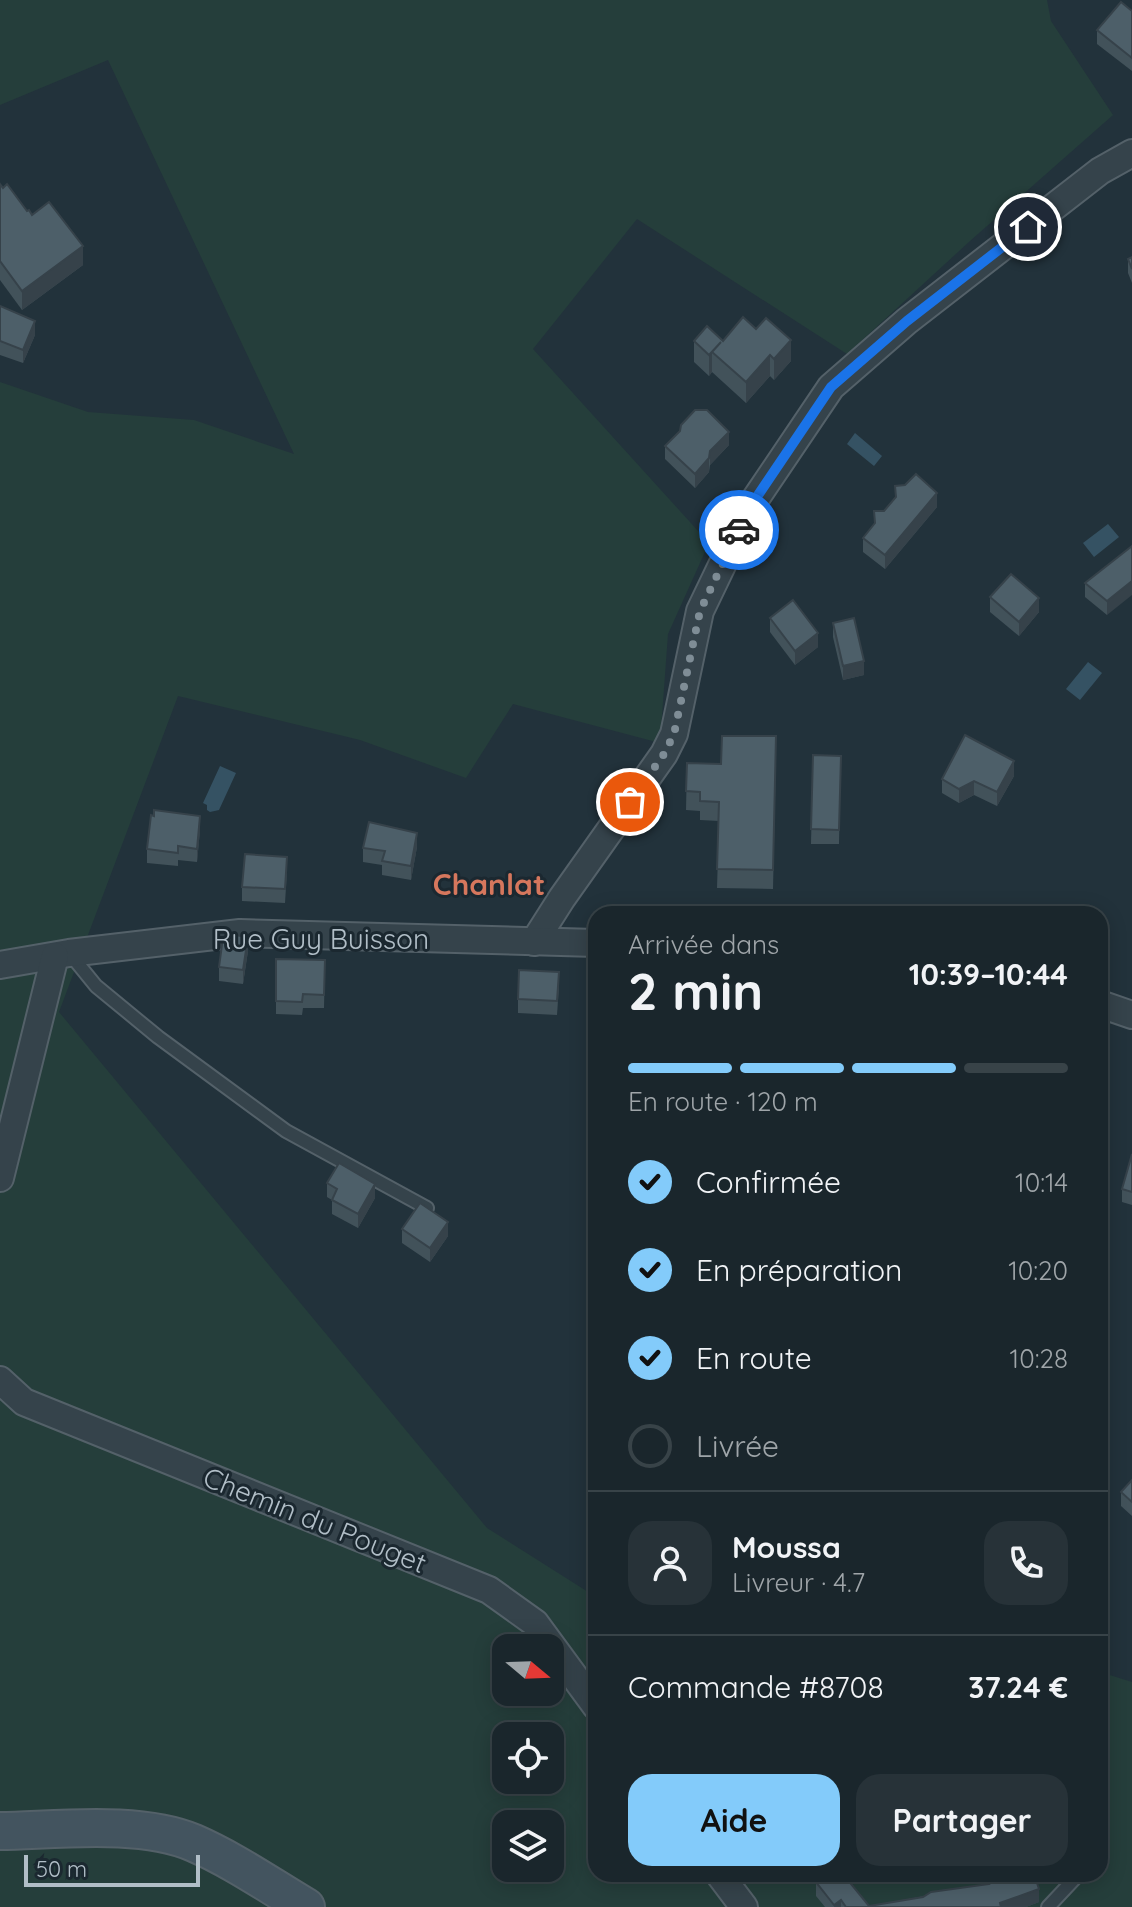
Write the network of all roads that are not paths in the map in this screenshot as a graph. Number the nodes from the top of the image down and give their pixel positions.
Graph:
1 (1132, 153) edge
2 (534, 942) junction
3 (588, 943) edge
4 (62, 954) junction
5 (0, 965) edge
6 (1108, 1007) edge
7 (1132, 1015) edge
8 (0, 1178) edge
9 (427, 1208) edge
10 (0, 1380) edge
11 (588, 1695) edge
12 (0, 1831) edge
13 (725, 1882) edge
14 (1071, 1882) edge
15 (306, 1907) edge
16 (744, 1907) edge
17 (1048, 1907) edge

1 - 2 street
2 - 3 street, Rue Guy Buisson
2 - 4 street, Rue Guy Buisson
4 - 5 street, Rue Guy Buisson
4 - 8 street
4 - 9 lane
6 - 7 street
10 - 11 street, Chemin du Pouget
12 - 15 main road
13 - 16 street
14 - 17 lane

